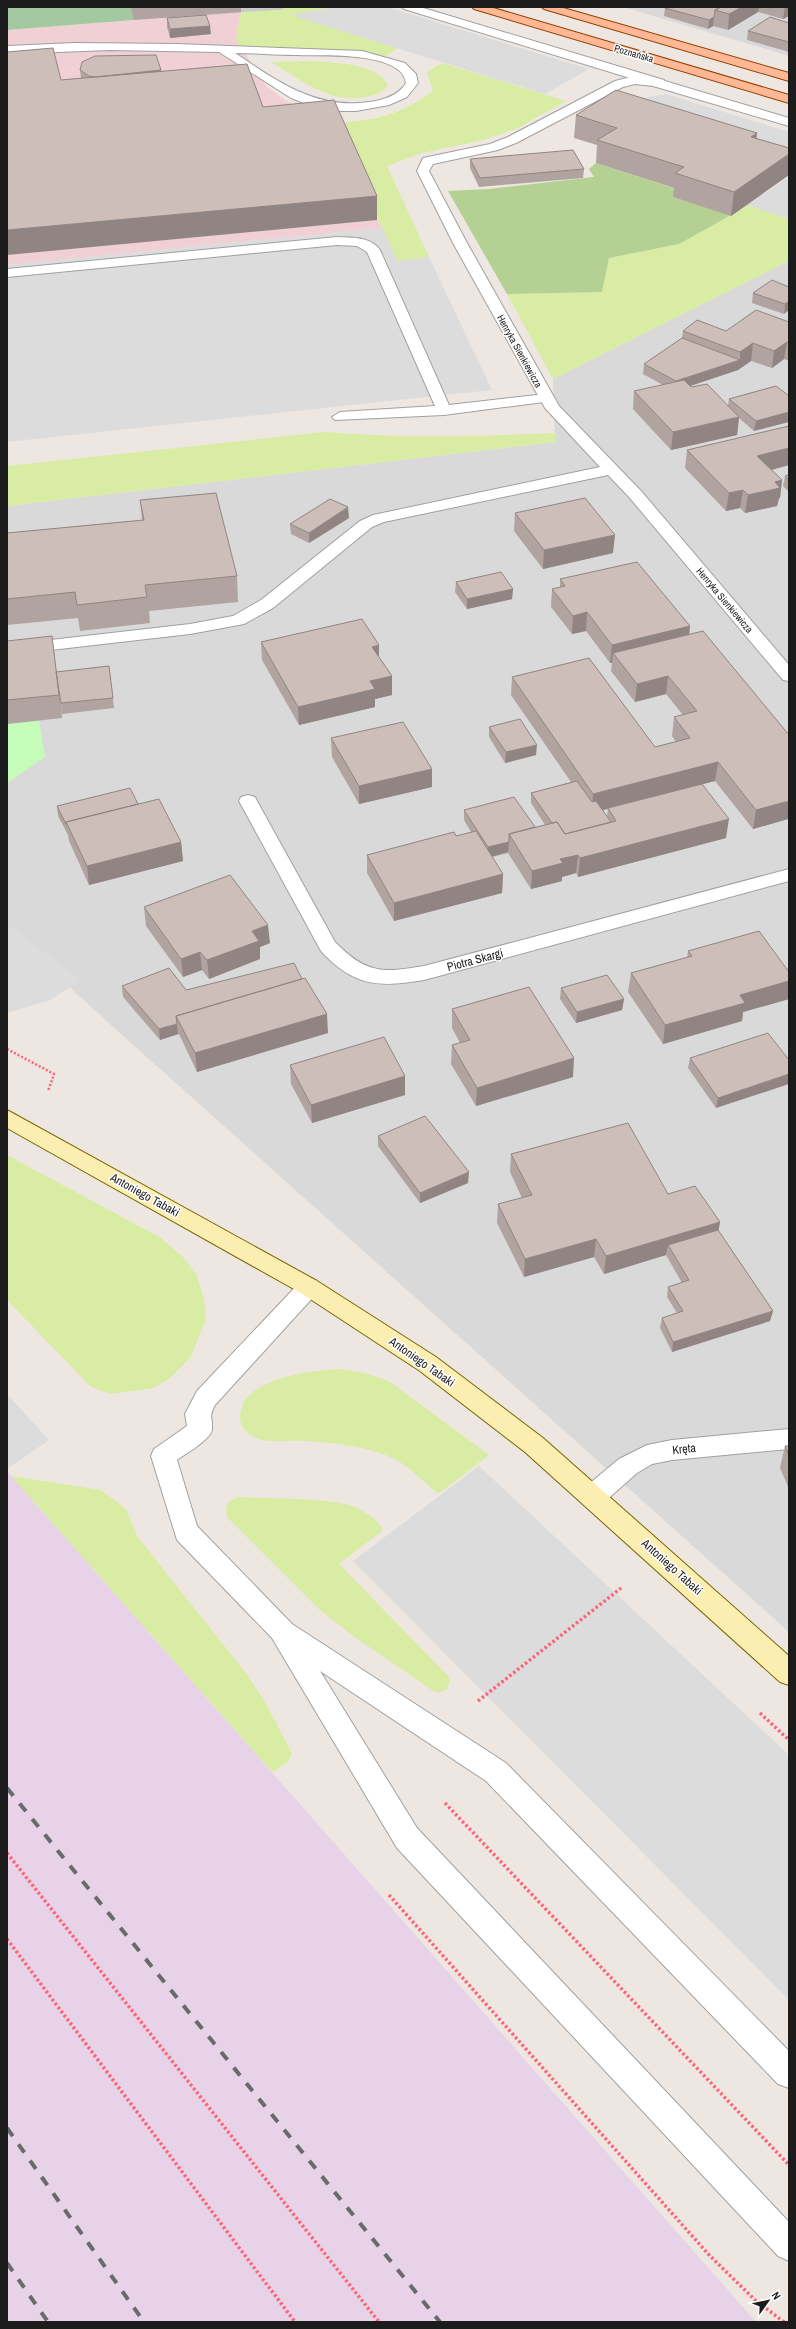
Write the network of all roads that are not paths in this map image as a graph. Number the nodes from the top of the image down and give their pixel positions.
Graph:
1 (408, 7) edge
2 (478, 7) edge
3 (548, 7) edge
4 (222, 49) junction
5 (7, 50) edge
6 (789, 77) edge
7 (660, 83) junction
8 (789, 99) edge
9 (789, 122) edge
10 (7, 273) edge
11 (546, 398) junction
12 (444, 410) junction
13 (340, 416) dead end
14 (612, 469) junction
15 (7, 650) edge
16 (789, 676) edge
17 (248, 801) dead end
18 (789, 875) edge
19 (7, 1118) edge
20 (309, 1287) junction
21 (789, 1439) edge
22 (593, 1496) junction
23 (281, 1630) junction
24 (789, 1673) edge
25 (789, 2073) edge
26 (789, 2245) edge

1 - 7 street
2 - 8 main road, Poznańska
3 - 6 main road, Poznańska
4 - 4 street
4 - 5 street
7 - 9 street
7 - 11 street, Henryka Sienkiewicza
10 - 12 street
11 - 12 street
11 - 14 street, Henryka Sienkiewicza
12 - 13 street
14 - 15 street
14 - 16 street, Henryka Sienkiewicza
17 - 18 street, Piotra Skargi
19 - 20 street, Antoniego Tabaki
20 - 22 street, Antoniego Tabaki
20 - 23 street
21 - 22 street, Kręta
22 - 24 street, Antoniego Tabaki
23 - 25 street
23 - 26 street

